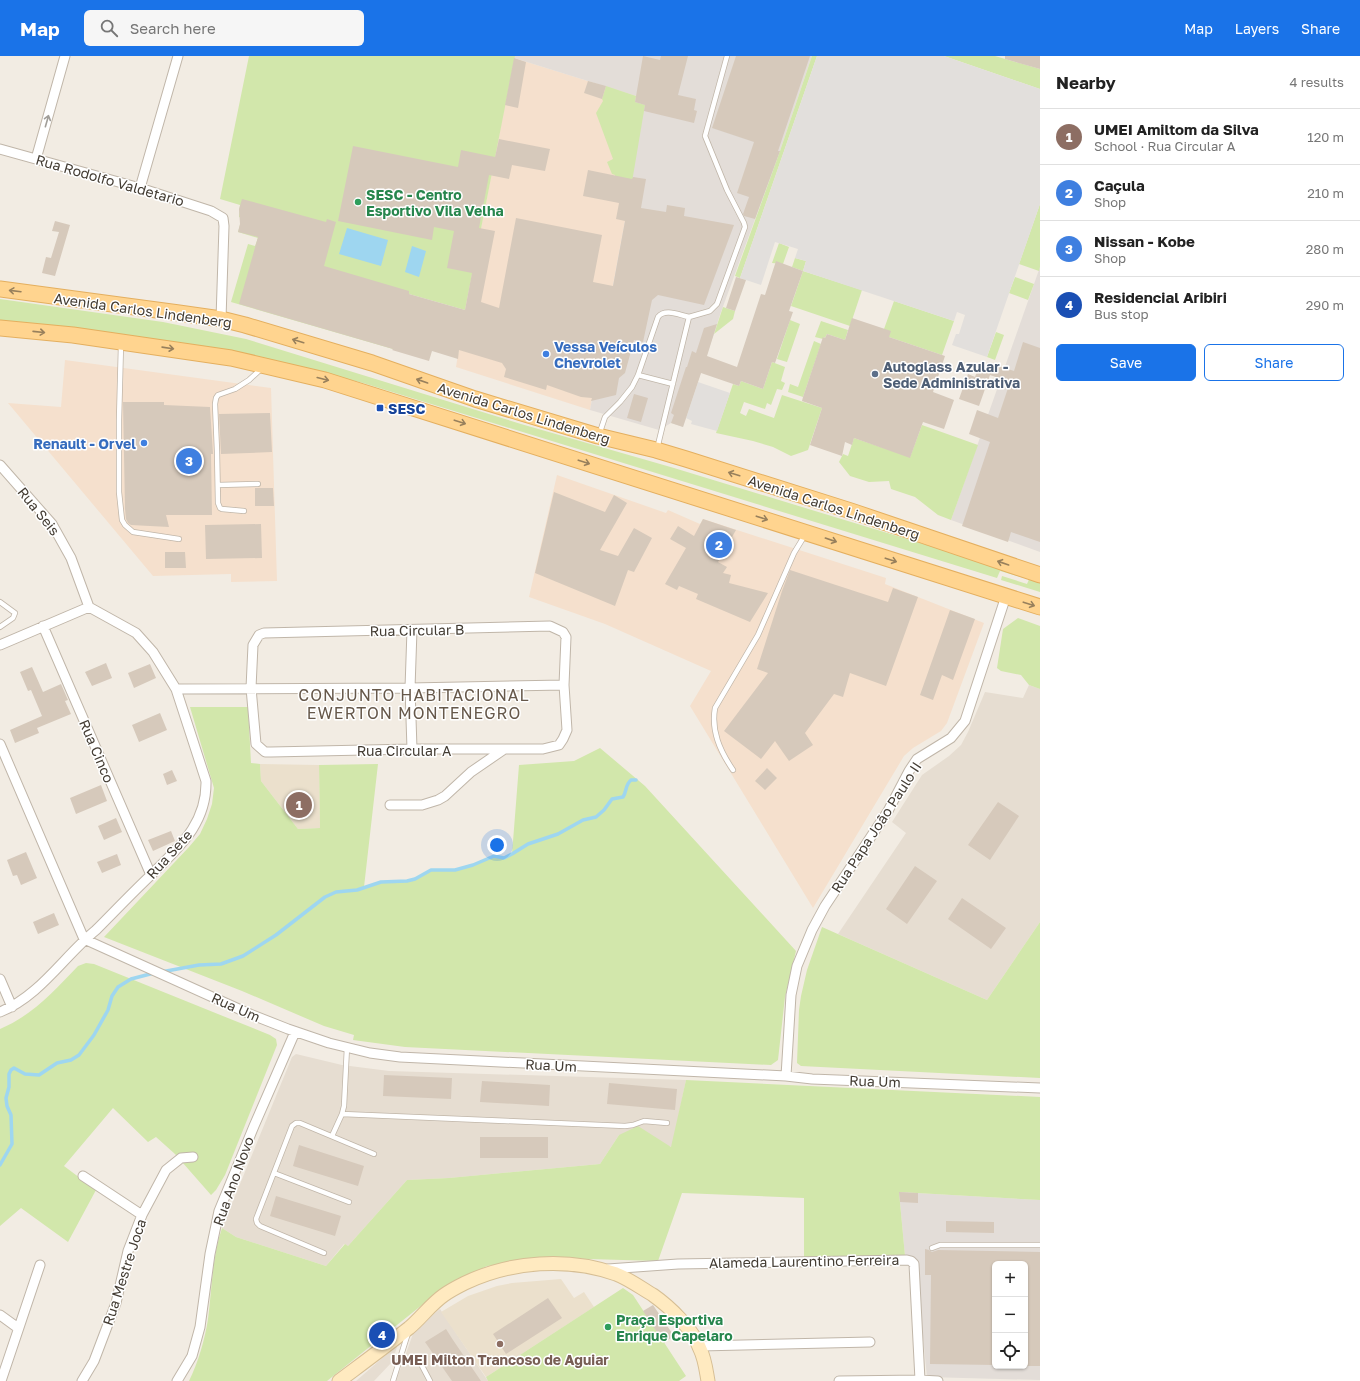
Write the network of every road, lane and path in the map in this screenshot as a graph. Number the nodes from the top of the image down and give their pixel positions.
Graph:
1 (65, 56) edge
2 (178, 56) edge
3 (727, 56) edge
4 (0, 149) edge
5 (36, 158) junction
6 (140, 188) junction
7 (0, 289) edge
8 (689, 317) junction
9 (221, 319) junction
10 (0, 328) edge
11 (121, 342) junction
12 (265, 366) junction
13 (638, 375) junction
14 (673, 384) junction
15 (598, 436) junction
16 (656, 450) junction
17 (0, 464) edge
18 (258, 484) dead end
19 (218, 485) junction
20 (244, 511) dead end
21 (807, 532) junction
22 (179, 539) dead end
23 (1040, 575) edge
24 (1006, 596) junction
25 (0, 602) edge
26 (89, 607) junction
27 (1040, 607) edge
28 (0, 626) edge
29 (43, 626) junction
30 (412, 630) junction
31 (0, 645) edge
32 (564, 685) junction
33 (251, 688) junction
34 (410, 688) junction
35 (176, 689) junction
36 (0, 744) edge
37 (412, 749) junction
38 (503, 750) junction
39 (733, 770) dead end
40 (390, 805) dead end
41 (151, 875) junction
42 (84, 940) junction
43 (0, 979) edge
44 (12, 1007) junction
45 (0, 1012) edge
46 (294, 1032) junction
47 (347, 1047) junction
48 (786, 1076) junction
49 (1040, 1088) edge
50 (342, 1114) junction
51 (667, 1123) dead end
52 (332, 1136) junction
53 (374, 1154) dead end
54 (193, 1156) dead end
55 (274, 1173) junction
56 (83, 1176) dead end
57 (349, 1202) dead end
58 (142, 1215) junction
59 (1040, 1245) edge
60 (932, 1248) dead end
61 (324, 1253) dead end
62 (40, 1266) dead end
63 (601, 1270) junction
64 (0, 1315) edge
65 (410, 1327) junction
66 (18, 1328) junction
67 (870, 1342) dead end
68 (700, 1346) junction
69 (421, 1364) dead end
70 (920, 1380) junction
71 (1, 1381) edge
72 (82, 1381) edge
73 (177, 1381) edge
74 (339, 1381) edge
75 (394, 1381) edge
76 (430, 1381) edge
77 (708, 1381) edge
78 (839, 1381) edge
79 (938, 1381) edge

5 -> 1 street
2 - 6 street
3 - 8 lane
4 - 5 street, Rua Rodolfo Valdetario
5 - 6 street, Rua Rodolfo Valdetario
6 - 9 street, Rua Rodolfo Valdetario
9 -> 7 main road, Avenida Carlos Lindenberg
8 - 13 lane
8 - 14 lane
15 -> 9 main road, Avenida Carlos Lindenberg
10 -> 11 main road, Avenida Carlos Lindenberg
11 -> 12 main road, Avenida Carlos Lindenberg
11 - 22 lane
12 - 19 lane
12 -> 21 main road, Avenida Carlos Lindenberg
13 - 14 lane
13 - 15 lane
14 - 16 lane
15 - 16 main road, Avenida Carlos Lindenberg
23 -> 16 main road, Avenida Carlos Lindenberg
17 - 26 street, Rua Seis
18 - 19 lane
19 - 20 lane
21 -> 24 main road, Avenida Carlos Lindenberg
21 - 39 lane
24 -> 27 main road, Avenida Carlos Lindenberg
24 - 48 street, Rua Papa João Paulo II
25 - 28 lane
26 - 29 street
26 - 35 street, Rua Sete
29 - 31 street
29 - 41 street, Rua Cinco
30 - 32 street, Rua Circular B
30 - 33 street, Rua Circular B
30 - 34 street
32 - 34 street
32 - 38 street, Rua Circular A
33 - 34 street
33 - 35 street
33 - 37 street, Rua Circular A
34 - 37 street
35 - 41 street, Rua Sete
36 - 42 street
37 - 38 street, Rua Circular A
38 - 40 street
41 - 42 street, Rua Sete
42 - 44 street, Rua Sete
42 - 46 street, Rua Um
43 - 44 street
44 - 45 street, Rua Sete
46 - 47 street, Rua Um
46 - 73 street, Rua Ano Novo
47 - 48 street, Rua Um
47 - 50 lane
48 - 49 street, Rua Um
50 - 51 lane
50 - 52 lane
52 - 53 lane
52 - 55 lane
54 - 58 street, Rua Mestre Joca
55 - 57 lane
55 - 61 lane
56 - 58 street
58 - 72 street, Rua Mestre Joca
59 - 60 lane
62 - 66 street
63 - 65 street
63 - 68 street
63 - 70 street, Alameda Laurentino Ferreira
64 - 66 street
65 - 74 street
65 - 75 lane
66 - 71 street
67 - 68 street
68 - 77 street
69 - 76 lane
70 - 78 street
70 - 79 street

